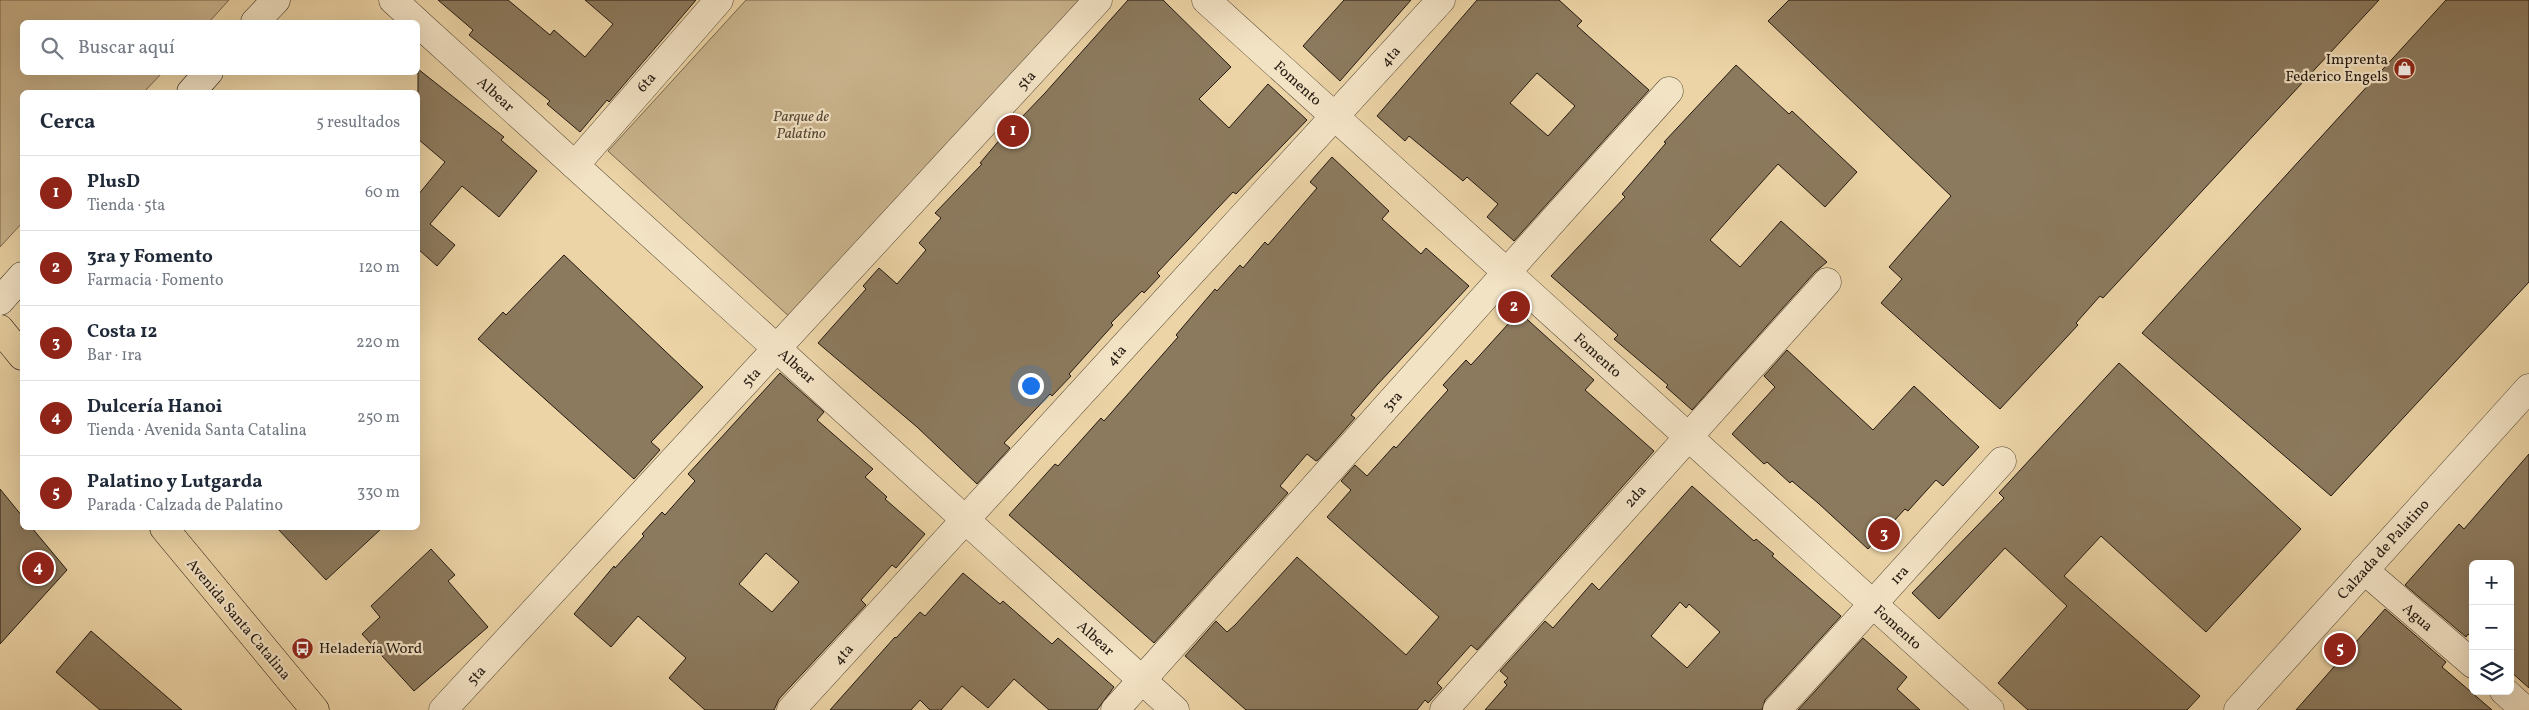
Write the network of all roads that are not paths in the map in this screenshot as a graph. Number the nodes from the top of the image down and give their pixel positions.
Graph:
1 (276, 0) edge
2 (392, 0) edge
3 (719, 0) edge
4 (1098, 0) edge
5 (1206, 0) edge
6 (1441, 0) edge
7 (257, 20) edge
8 (414, 20) edge
9 (420, 26) edge
10 (206, 75) edge
11 (193, 90) edge
12 (1669, 91) dead end
13 (1334, 117) junction
14 (574, 165) junction
15 (1507, 273) junction
16 (20, 278) edge
17 (1827, 282) dead end
18 (0, 300) edge
19 (0, 329) edge
20 (777, 349) junction
21 (20, 354) edge
22 (2529, 388) edge
23 (1688, 437) junction
24 (2002, 462) dead end
25 (965, 519) junction
26 (166, 530) edge
27 (2364, 570) junction
28 (1873, 604) junction
29 (2469, 661) edge
30 (1142, 680) junction
31 (2508, 695) edge
32 (315, 710) edge
33 (443, 710) edge
34 (791, 710) edge
35 (1115, 710) edge
36 (1175, 710) edge
37 (1444, 710) edge
38 (1777, 710) edge
39 (1990, 710) edge
40 (2238, 710) edge
41 (2525, 710) edge

1 - 7 street
2 - 8 street, Albear
3 - 14 street, 6ta
4 - 20 street, 5ta
5 - 13 street, Fomento
6 - 13 street, 4ta
9 - 14 street, Albear
10 - 11 street
12 - 15 street, 3ra
13 - 15 street, Fomento
13 - 25 street, 4ta
14 - 20 street, Albear
15 - 23 street, Fomento
15 - 30 street, 3ra
16 - 18 street
17 - 23 street, 2da
19 - 21 main road
20 - 25 street, Albear
20 - 33 street, 5ta
22 - 27 street, Calzada de Palatino
23 - 28 street, Fomento
23 - 37 street, 2da
24 - 28 street, 1ra
25 - 30 street, Albear
25 - 34 street, 4ta
26 - 32 main road, Avenida Santa Catalina
27 - 29 street, Agua
27 - 40 street, Calzada de Palatino
28 - 38 street, 1ra
28 - 39 street, Fomento
30 - 35 street, 3ra
30 - 36 street, Albear
31 - 41 street

